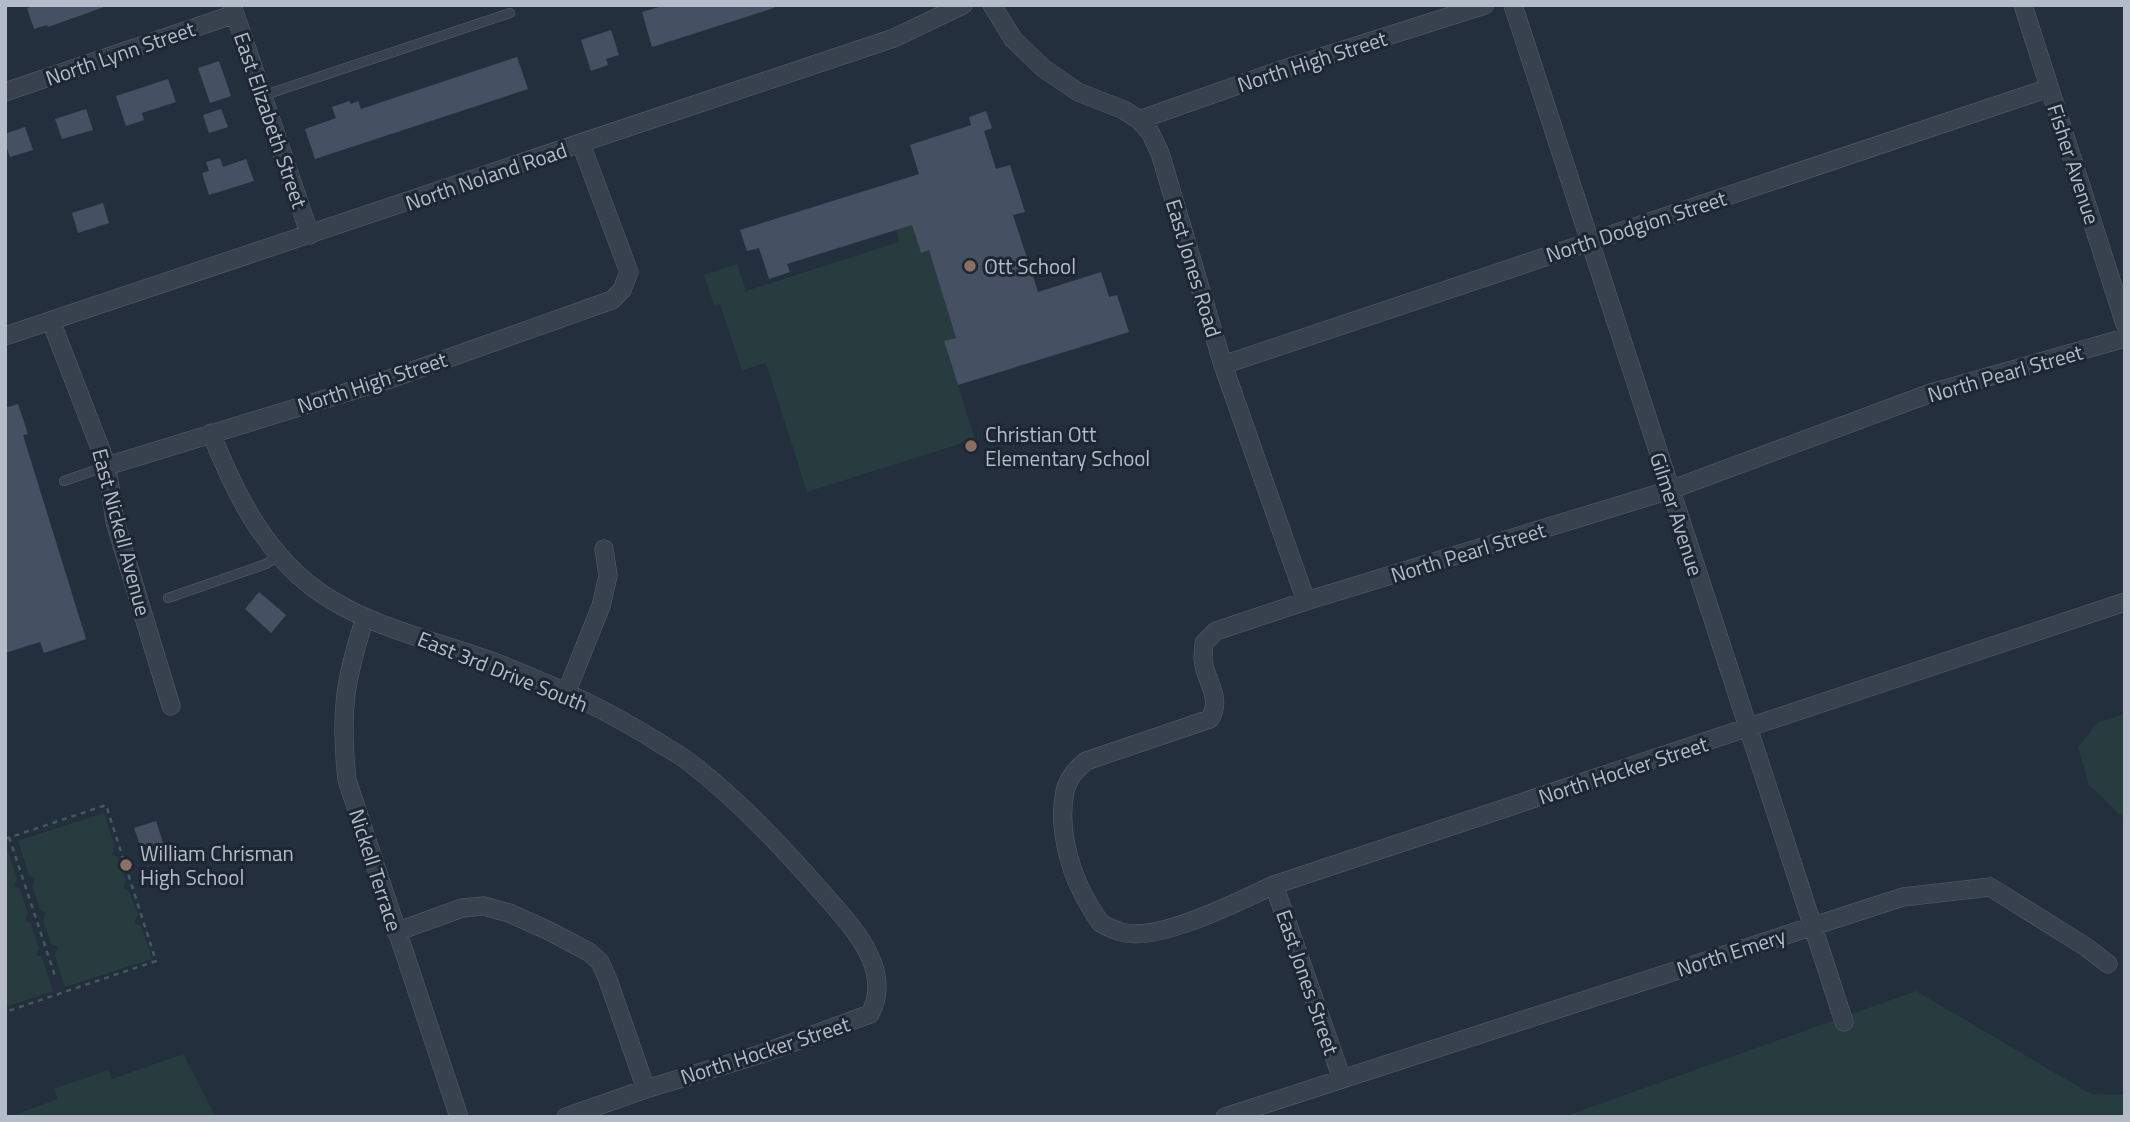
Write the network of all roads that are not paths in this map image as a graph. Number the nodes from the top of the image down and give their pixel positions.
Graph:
1 (963, 5) edge
2 (992, 5) edge
3 (1485, 5) edge
4 (1513, 5) edge
5 (2023, 5) edge
6 (234, 9) edge
7 (510, 13) dead end
8 (2049, 88) junction
9 (5, 92) edge
10 (262, 96) junction
11 (1139, 120) junction
12 (581, 144) junction
13 (310, 235) junction
14 (1589, 242) junction
15 (51, 321) junction
16 (2125, 324) edge
17 (5, 336) edge
18 (2125, 338) edge
19 (1223, 365) junction
20 (211, 433) junction
21 (107, 466) junction
22 (64, 481) dead end
23 (1670, 490) junction
24 (604, 549) dead end
25 (279, 555) junction
26 (168, 598) dead end
27 (1306, 601) junction
28 (2125, 602) edge
29 (365, 618) junction
30 (567, 691) junction
31 (172, 706) dead end
32 (1747, 729) junction
33 (1274, 885) junction
34 (1812, 925) junction
35 (396, 932) junction
36 (1122, 932) joint
37 (2108, 964) dead end
38 (877, 1002) joint
39 (1844, 1022) dead end
40 (1342, 1079) junction
41 (646, 1089) junction
42 (459, 1117) edge
43 (566, 1117) edge
44 (1225, 1117) edge

1 - 12 street, North Noland Road
2 - 11 street, East Jones Road
3 - 11 street, North High Street
4 - 14 street, Gilmer Avenue
5 - 8 street, Fisher Avenue
6 - 9 street, North Lynn Street
6 - 10 street, East Elizabeth Street
7 - 10 lane
8 - 14 street, North Dodgion Street
8 - 16 street, Fisher Avenue
10 - 13 street, East Elizabeth Street
11 - 19 street, East Jones Road
12 - 13 street, North Noland Road
12 - 20 street, North High Street
13 - 15 street, North Noland Road
14 - 19 street, North Dodgion Street
14 - 23 street, Gilmer Avenue
15 - 17 street, North Noland Road
15 - 21 street, East Nickell Avenue
18 - 23 street, North Pearl Street
19 - 27 street, East Jones Road
20 - 21 street, North High Street
20 - 25 street, East 3rd Drive South
21 - 22 lane
21 - 31 street, East Nickell Avenue
23 - 27 street, North Pearl Street
23 - 32 street, Gilmer Avenue
24 - 30 street
25 - 26 lane
25 - 29 street, East 3rd Drive South
27 - 36 street, North Pearl Street
28 - 32 street, North Hocker Street
29 - 30 street, East 3rd Drive South
29 - 35 street, Nickell Terrace
30 - 38 street, East 3rd Drive South
32 - 33 street, North Hocker Street
32 - 34 street, Gilmer Avenue
33 - 36 street, North Hocker Street
33 - 40 street, East Jones Street
34 - 37 street, North Emery
34 - 39 street, Gilmer Avenue
34 - 40 street, North Emery
35 - 41 street
35 - 42 street, Nickell Terrace
38 - 41 street, North Hocker Street
40 - 44 street, North Emery
41 - 43 street, North Hocker Street

